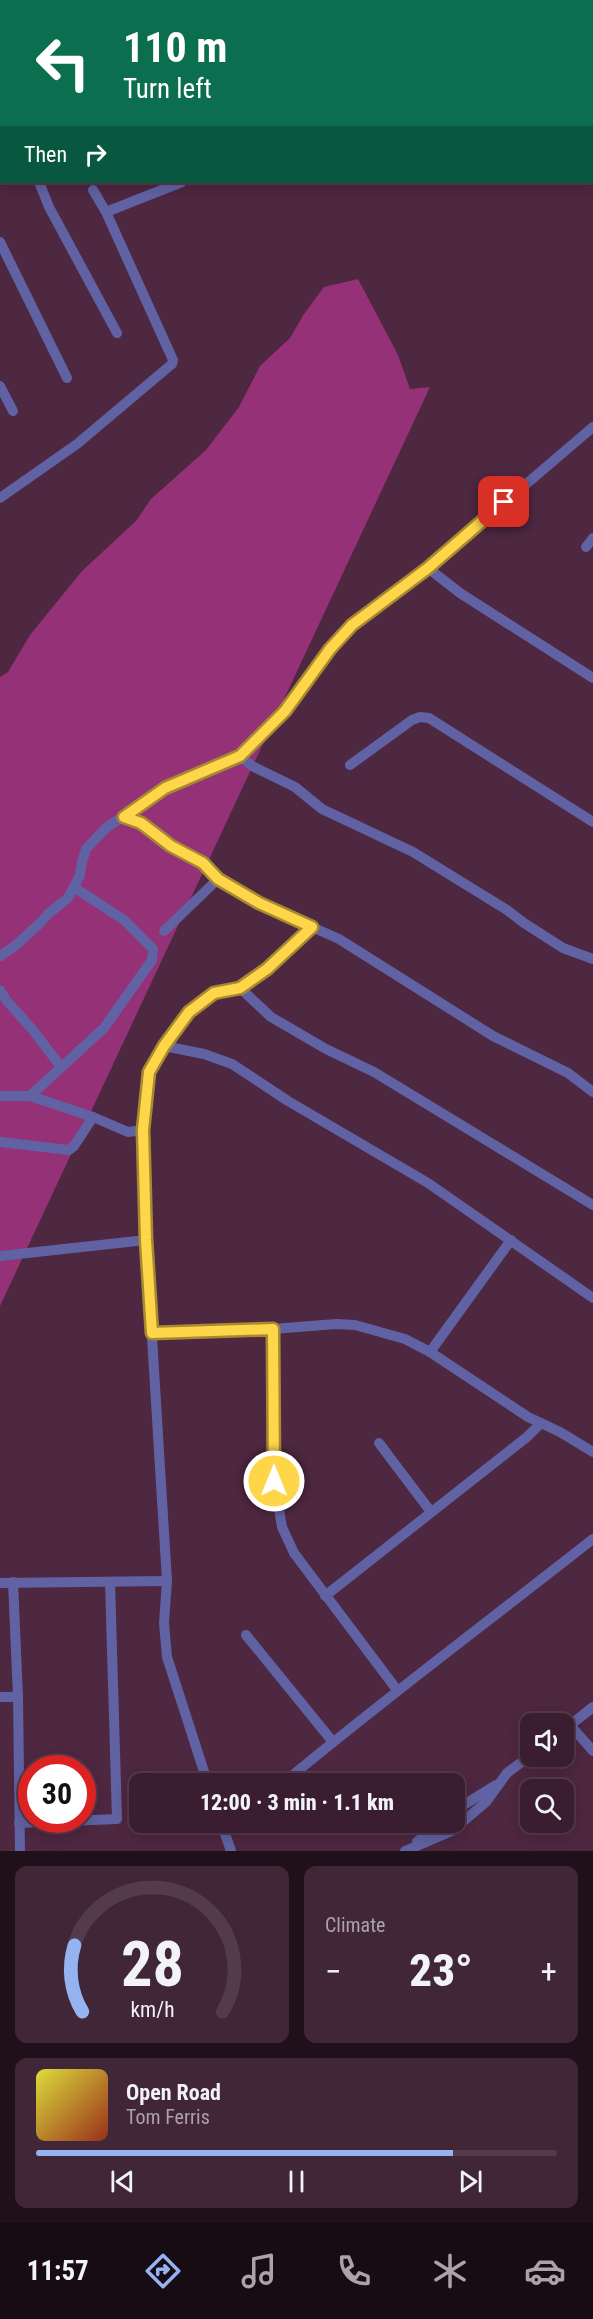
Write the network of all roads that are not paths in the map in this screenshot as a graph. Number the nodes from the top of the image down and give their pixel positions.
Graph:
1 (39, 183) edge
2 (179, 183) edge
3 (93, 190) dead end
4 (106, 212) junction
5 (0, 242) edge
6 (117, 333) dead end
7 (67, 378) dead end
8 (0, 386) edge
9 (13, 411) dead end
10 (593, 427) edge
11 (0, 498) edge
12 (428, 568) junction
13 (593, 678) edge
14 (240, 756) junction
15 (350, 765) dead end
16 (124, 817) junction
17 (593, 822) edge
18 (218, 879) junction
19 (75, 888) junction
20 (312, 927) junction
21 (164, 931) dead end
22 (0, 956) edge
23 (593, 959) edge
24 (240, 988) junction
25 (0, 990) edge
26 (164, 1046) junction
27 (61, 1067) junction
28 (593, 1092) edge
29 (30, 1095) junction
30 (0, 1096) edge
31 (93, 1117) junction
32 (143, 1130) junction
33 (0, 1142) edge
34 (593, 1205) edge
35 (146, 1240) junction
36 (511, 1240) junction
37 (0, 1256) edge
38 (593, 1298) edge
39 (273, 1329) junction
40 (152, 1333) junction
41 (430, 1352) junction
42 (541, 1423) junction
43 (379, 1443) dead end
44 (593, 1452) edge
45 (431, 1512) junction
46 (593, 1539) edge
47 (167, 1581) junction
48 (13, 1582) junction
49 (110, 1582) junction
50 (0, 1583) edge
51 (325, 1596) junction
52 (246, 1635) dead end
53 (397, 1690) junction
54 (0, 1697) edge
55 (18, 1697) junction
56 (593, 1707) edge
57 (574, 1722) edge
58 (574, 1733) edge
59 (333, 1742) junction
60 (593, 1751) edge
61 (18, 1755) edge
62 (520, 1763) edge
63 (204, 1773) edge
64 (295, 1773) edge
65 (499, 1783) junction
66 (465, 1804) edge
67 (96, 1820) edge
68 (19, 1833) edge
69 (224, 1833) edge
70 (427, 1833) edge
71 (409, 1849) edge
72 (20, 1851) edge
73 (231, 1851) edge

1 - 6 street
2 - 4 street
3 - 4 street
4 - 11 street
5 - 7 street
8 - 9 street
10 - 12 street
12 - 13 street
12 - 14 street
14 - 16 street
14 - 23 street
15 - 17 street
16 - 18 street
16 - 19 street
18 - 20 street
18 - 21 street
19 - 22 street
19 - 27 street
20 - 24 street
20 - 28 street
24 - 26 street
24 - 34 street
25 - 27 street
26 - 32 street
26 - 36 street
27 - 29 street
29 - 30 street
29 - 31 street
31 - 32 street
31 - 33 street
32 - 35 street
35 - 37 street
35 - 40 street
36 - 38 street
36 - 41 street
39 - 40 street
39 - 41 street
39 - 51 street
40 - 47 street
41 - 42 street
42 - 44 street
42 - 45 street
43 - 45 street
45 - 51 street
46 - 53 street
47 - 49 street
47 - 63 street
48 - 49 street
48 - 50 street
48 - 55 street
49 - 67 street
51 - 53 street
52 - 59 street
53 - 59 street
54 - 55 street
55 - 61 street
56 - 57 street
58 - 60 street
59 - 64 street
62 - 65 street
65 - 66 street
65 - 71 street
68 - 72 street
69 - 73 street
70 - 71 street

